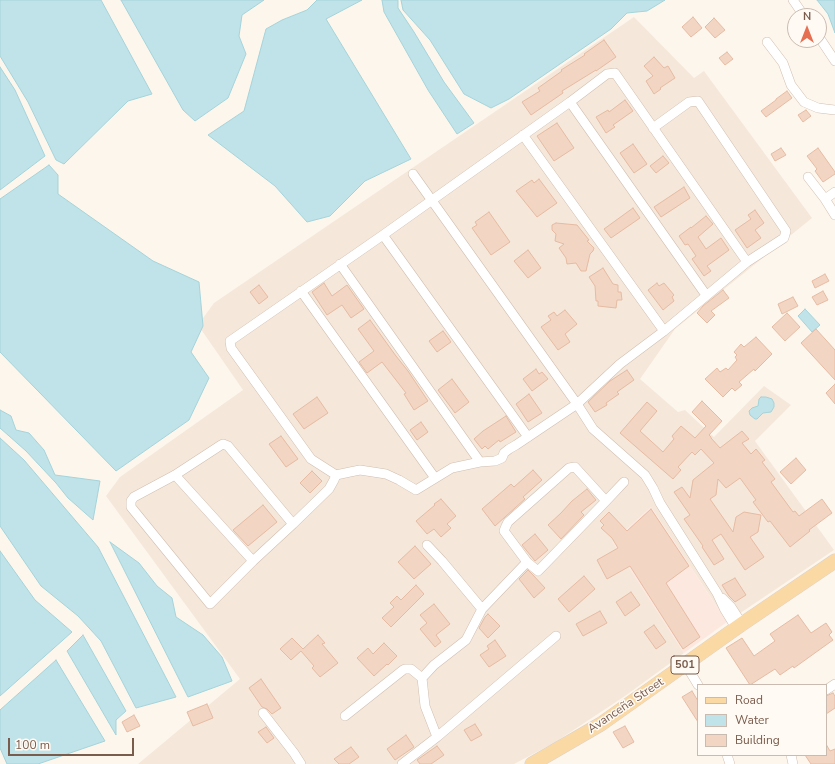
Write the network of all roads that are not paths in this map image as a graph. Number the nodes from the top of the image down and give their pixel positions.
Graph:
1 (767, 42) dead end
2 (826, 48) edge
3 (835, 61) edge
4 (570, 102) junction
5 (835, 110) edge
6 (653, 128) junction
7 (524, 135) junction
8 (413, 174) dead end
9 (808, 177) dead end
10 (835, 192) edge
11 (825, 199) junction
12 (431, 200) junction
13 (835, 215) edge
14 (383, 235) junction
15 (747, 262) junction
16 (340, 264) junction
17 (301, 291) junction
18 (706, 296) junction
19 (664, 331) junction
20 (577, 404) junction
21 (528, 437) junction
22 (480, 462) junction
23 (175, 475) junction
24 (336, 475) junction
25 (435, 478) junction
26 (624, 482) dead end
27 (606, 501) junction
28 (293, 524) junction
29 (427, 545) dead end
30 (835, 561) edge
31 (253, 562) junction
32 (527, 562) junction
33 (482, 609) junction
34 (739, 626) junction
35 (556, 636) dead end
36 (686, 665) junction
37 (422, 678) junction
38 (697, 684) edge
39 (263, 713) dead end
40 (345, 716) dead end
41 (436, 737) junction
42 (301, 764) edge
43 (402, 764) edge
44 (532, 764) edge

1 - 5 street
2 - 3 street
4 - 6 street
4 - 7 street
4 - 18 street
6 - 15 street
6 - 15 street
7 - 12 street
7 - 19 street
8 - 12 street
9 - 11 street
10 - 11 street
11 - 13 street
12 - 14 street
12 - 20 street
14 - 16 street
14 - 21 street
15 - 18 street
16 - 17 street
16 - 22 street
17 - 24 street
17 - 25 street
18 - 19 street
19 - 20 street
20 - 21 street
20 - 34 street
21 - 22 street
22 - 25 street
23 - 28 street
23 - 31 street
23 - 31 street
24 - 25 street
24 - 28 street
26 - 27 street
27 - 32 street
27 - 32 street
28 - 31 street
29 - 33 street
30 - 34 main road, Avanceña Street / 501
32 - 33 street
33 - 37 street
34 - 36 main road, Avanceña Street / 501
35 - 41 street
36 - 38 street
36 - 44 main road, Avanceña Street / 501
37 - 40 street
37 - 41 street
39 - 42 street
41 - 43 street

